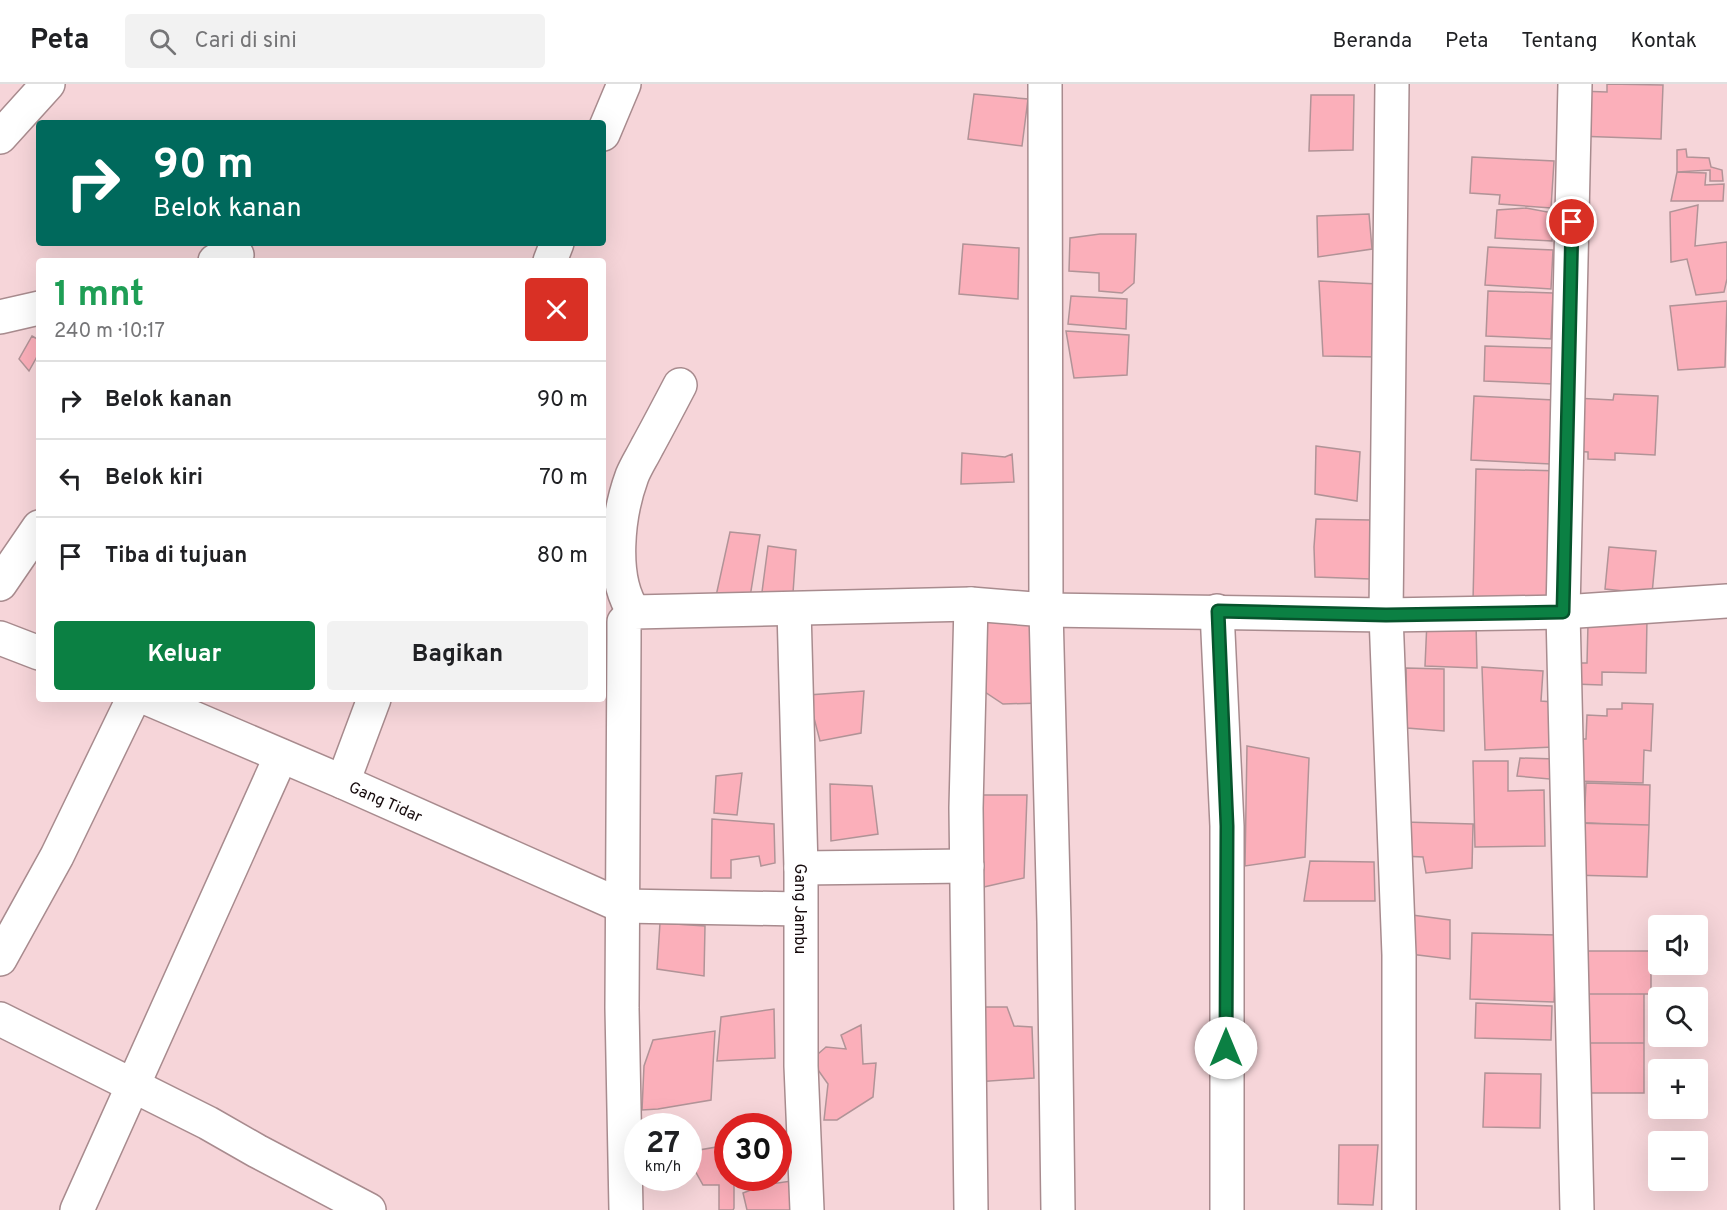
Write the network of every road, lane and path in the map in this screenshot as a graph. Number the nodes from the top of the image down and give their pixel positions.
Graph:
1 (48, 84) edge
2 (624, 84) edge
3 (1045, 84) edge
4 (1392, 84) edge
5 (1575, 84) edge
6 (606, 127) edge
7 (0, 137) edge
8 (226, 258) edge
9 (235, 258) edge
10 (36, 309) edge
11 (0, 317) edge
12 (680, 386) dead end
13 (36, 531) edge
14 (0, 584) edge
15 (1727, 601) edge
16 (971, 604) junction
17 (794, 609) junction
18 (1046, 610) junction
19 (1218, 611) junction
20 (634, 612) junction
21 (1563, 612) junction
22 (1386, 615) junction
23 (0, 638) edge
24 (36, 652) edge
25 (132, 702) edge
26 (156, 702) edge
27 (373, 702) edge
28 (281, 756) junction
29 (343, 782) junction
30 (967, 866) junction
31 (801, 868) junction
32 (622, 906) junction
33 (800, 909) junction
34 (0, 958) edge
35 (0, 1019) edge
36 (134, 1085) junction
37 (77, 1210) edge
38 (369, 1210) edge
39 (626, 1210) edge
40 (807, 1210) edge
41 (971, 1210) edge
42 (1058, 1210) edge
43 (1227, 1210) edge
44 (1399, 1210) edge
45 (1577, 1210) edge

1 - 7 street
2 - 6 street
3 - 18 street
4 - 22 street
5 - 21 street
8 - 9 street
10 - 11 street
12 - 20 street
13 - 14 street
15 - 21 street
16 - 17 street
16 - 18 street
16 - 30 street
17 - 20 street
17 - 31 street, Gang Jambu
18 - 19 street
18 - 42 street
19 - 22 street
19 - 43 street
20 - 32 street
21 - 22 street
21 - 45 street
22 - 44 street
23 - 24 street
25 - 34 street
26 - 28 street, Gang Tidar
27 - 29 street
28 - 29 street, Gang Tidar
28 - 36 street
29 - 32 street, Gang Tidar
30 - 31 street
30 - 41 street
31 - 33 street, Gang Jambu
32 - 33 street
32 - 39 street
33 - 40 street, Gang Jambu
35 - 36 street
36 - 37 street
36 - 38 street

